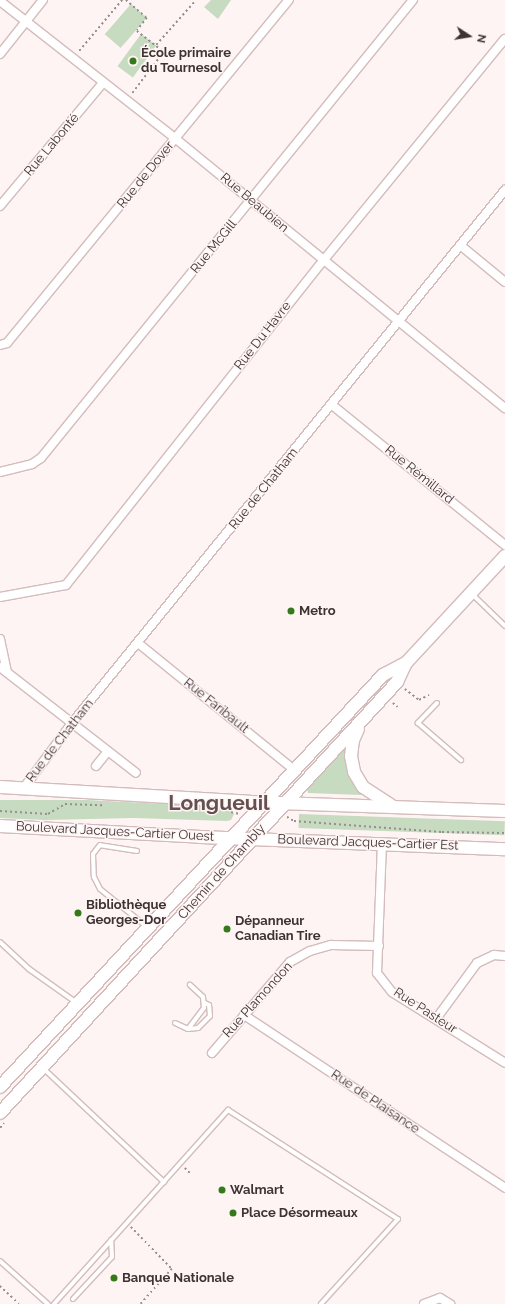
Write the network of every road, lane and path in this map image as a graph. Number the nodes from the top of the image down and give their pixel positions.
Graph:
1 (43, 0) edge
2 (122, 0) edge
3 (126, 0) edge
4 (196, 0) edge
5 (289, 0) edge
6 (413, 0) edge
7 (0, 1) edge
8 (25, 21) junction
9 (505, 39) edge
10 (156, 45) junction
11 (0, 54) edge
12 (72, 58) junction
13 (103, 83) junction
14 (126, 101) junction
15 (176, 139) junction
16 (505, 190) edge
17 (252, 202) junction
18 (0, 206) edge
19 (460, 245) junction
20 (323, 260) junction
21 (505, 282) edge
22 (400, 320) junction
23 (0, 346) edge
24 (332, 405) junction
25 (505, 408) edge
26 (0, 472) edge
27 (505, 545) edge
28 (505, 556) edge
29 (471, 593) junction
30 (0, 597) edge
31 (505, 626) edge
32 (0, 639) edge
33 (138, 643) junction
34 (406, 663) junction
35 (0, 667) edge
36 (7, 672) junction
37 (397, 682) junction
38 (429, 695) dead end
39 (436, 703) dead end
40 (362, 720) junction
41 (72, 723) junction
42 (108, 751) junction
43 (461, 760) dead end
44 (96, 766) dead end
45 (294, 770) junction
46 (136, 773) dead end
47 (0, 787) edge
48 (23, 789) junction
49 (263, 803) junction
50 (287, 803) junction
51 (106, 805) dead end
52 (396, 806) junction
53 (0, 811) edge
54 (505, 811) edge
55 (230, 812) dead end
56 (252, 814) junction
57 (294, 821) dead end
58 (0, 826) edge
59 (505, 833) edge
60 (201, 837) junction
61 (231, 838) junction
62 (253, 839) junction
63 (382, 843) junction
64 (505, 848) edge
65 (137, 851) dead end
66 (213, 857) junction
67 (148, 927) junction
68 (0, 942) edge
69 (379, 946) junction
70 (505, 956) edge
71 (190, 985) dead end
72 (77, 1003) junction
73 (205, 1003) junction
74 (244, 1015) junction
75 (436, 1018) junction
76 (175, 1023) dead end
77 (188, 1029) junction
78 (212, 1053) dead end
79 (505, 1063) edge
80 (42, 1067) junction
81 (0, 1087) edge
82 (0, 1113) edge
83 (164, 1182) junction
84 (505, 1188) edge
85 (127, 1223) junction
86 (112, 1240) junction
87 (0, 1261) edge
88 (0, 1286) edge
89 (73, 1299) dead end
90 (19, 1304) edge
91 (48, 1304) edge
92 (54, 1304) edge
93 (141, 1304) edge
94 (321, 1304) edge
95 (424, 1304) edge
96 (450, 1304) edge

1 - 8 street
2 - 12 path
3 - 10 path
4 - 10 path
5 - 15 street, Rue de Dover
6 - 17 street, Rue McGill
7 - 8 street, Rue Beaubien
8 - 11 street
8 - 12 street, Rue Beaubien
9 - 20 street, Rue Du Havre
10 - 14 path
12 - 13 street, Rue Beaubien
13 - 14 street, Rue Beaubien
13 - 18 street, Rue Labonté
14 - 15 street, Rue Beaubien
15 - 17 street, Rue Beaubien
15 - 23 street, Rue de Dover
16 - 19 street, Rue de Chatham
17 - 20 street, Rue Beaubien
17 - 26 street, Rue McGill
19 - 21 street
19 - 22 street, Rue de Chatham
20 - 22 street, Rue Beaubien
20 - 30 street, Rue Du Havre
22 - 24 street, Rue de Chatham
22 - 25 street, Rue Beaubien
24 - 27 street, Rue Rémillard
24 - 33 street, Rue de Chatham
28 - 29 main road, Chemin de Chambly
29 - 31 lane
29 - 34 main road, Chemin de Chambly
32 - 36 street
33 - 41 street, Rue de Chatham
33 - 45 street, Rue Faribault
34 - 37 main road, Chemin de Chambly
34 - 45 main road, Chemin de Chambly
35 - 36 street
36 - 41 street
37 - 38 path
37 - 40 main road, Chemin de Chambly
39 - 43 lane
40 - 50 main road, Chemin de Chambly
40 - 52 main road
41 - 42 street
41 - 48 street, Rue de Chatham
42 - 44 street
42 - 46 street
45 - 49 main road, Chemin de Chambly
47 - 48 main road
48 - 49 main road
49 - 50 main road
49 - 56 main road, Chemin de Chambly
50 - 52 main road
50 - 62 main road, Chemin de Chambly
51 - 53 path, Boulevard Jacques-Cartier Ouest
52 - 54 main road
55 - 56 path
56 - 61 main road, Chemin de Chambly
57 - 59 path, Boulevard Jacques-Cartier Est
58 - 60 main road, Boulevard Jacques-Cartier Ouest
60 - 61 main road, Boulevard Jacques-Cartier Ouest
60 - 66 main road
61 - 62 main road, Boulevard Jacques-Cartier Est
61 - 66 main road, Chemin de Chambly
62 - 63 main road, Boulevard Jacques-Cartier Est
62 - 80 main road, Chemin de Chambly
63 - 64 main road, Boulevard Jacques-Cartier Est
63 - 69 street, Rue Pasteur
65 - 67 lane
66 - 67 main road, Chemin de Chambly
67 - 72 main road, Chemin de Chambly
68 - 72 lane
69 - 74 street, Rue Plamondon
69 - 75 street, Rue Pasteur
70 - 75 street
71 - 73 lane
72 - 81 main road, Chemin de Chambly
73 - 77 lane
73 - 77 lane
74 - 78 street, Rue Plamondon
74 - 84 street, Rue de Plaisance
75 - 79 street, Rue Pasteur
76 - 77 lane
80 - 82 main road, Chemin de Chambly
80 - 83 lane
83 - 85 lane
83 - 94 lane
85 - 86 lane
85 - 93 path
86 - 89 lane
86 - 92 lane
87 - 91 lane
88 - 90 path
95 - 96 street

